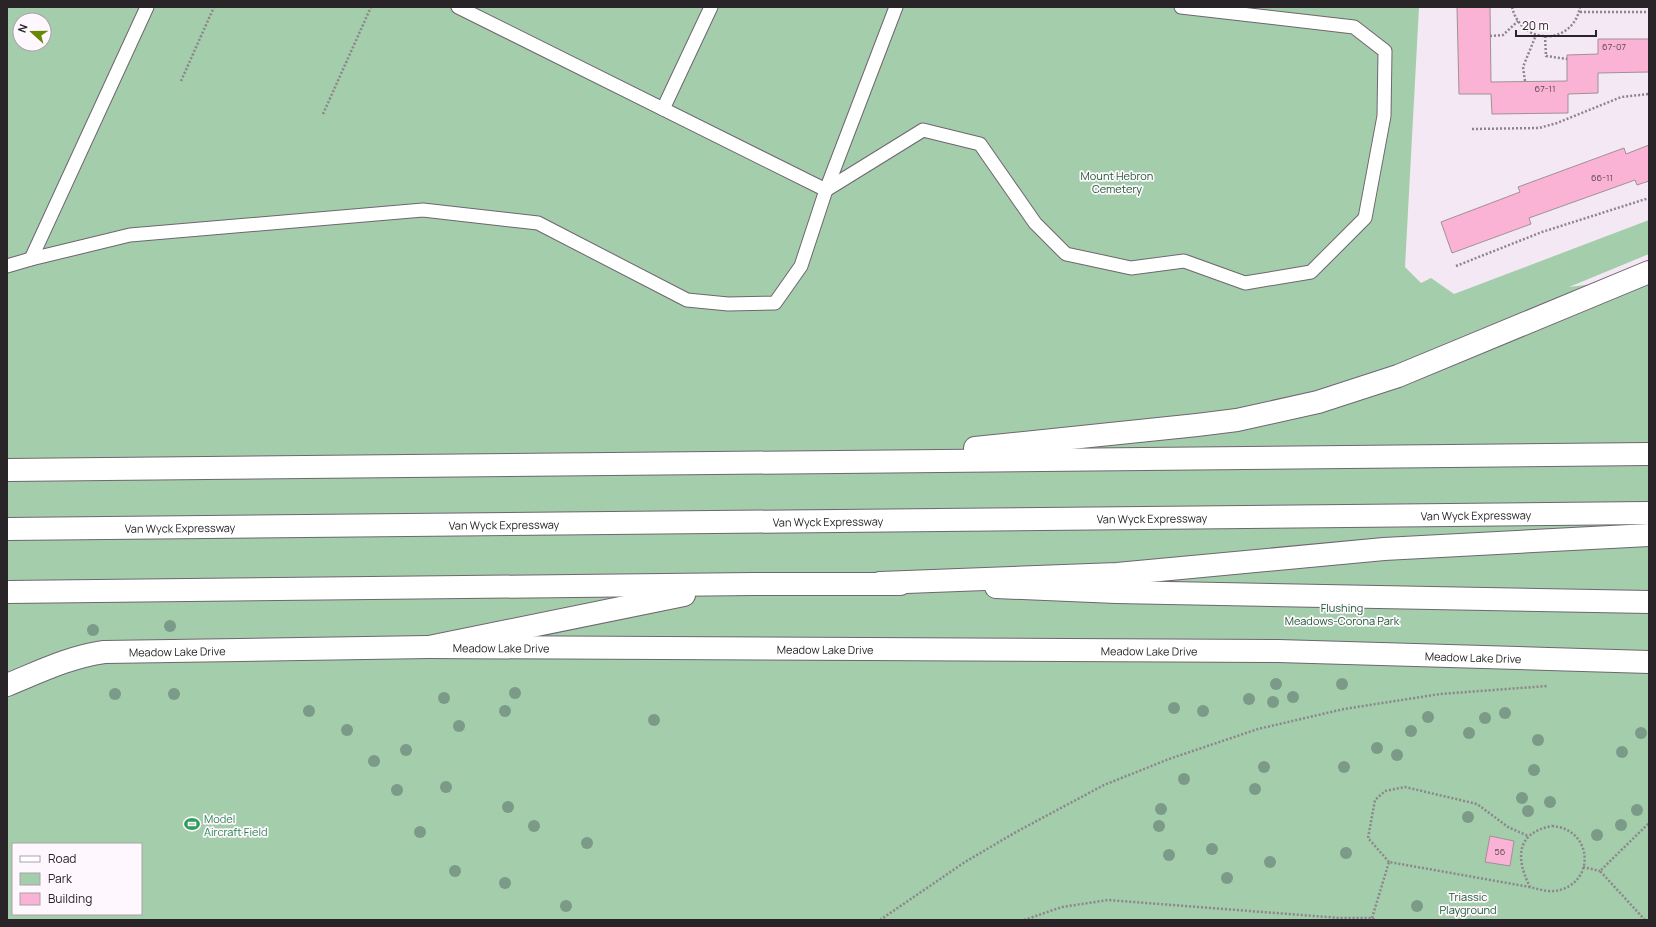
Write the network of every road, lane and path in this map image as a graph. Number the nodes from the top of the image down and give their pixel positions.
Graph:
1 (147, 7) edge
2 (214, 7) edge
3 (371, 7) edge
4 (458, 7) edge
5 (711, 7) edge
6 (896, 7) edge
7 (1181, 7) edge
8 (1512, 7) edge
9 (1580, 7) edge
10 (478, 11) edge
11 (1579, 12) junction
12 (1649, 12) edge
13 (1518, 21) junction
14 (1536, 35) junction
15 (1490, 36) dead end
16 (1545, 36) junction
17 (1567, 59) dead end
18 (181, 81) dead end
19 (1525, 81) dead end
20 (1649, 94) edge
21 (663, 109) junction
22 (323, 114) dead end
23 (1472, 129) dead end
24 (826, 190) junction
25 (1649, 198) edge
26 (32, 259) junction
27 (7, 266) edge
28 (1456, 266) dead end
29 (1649, 272) edge
30 (1649, 454) edge
31 (836, 462) junction
32 (7, 470) edge
33 (1649, 513) edge
34 (7, 529) edge
35 (1649, 535) edge
36 (880, 583) junction
37 (753, 584) junction
38 (7, 592) edge
39 (1649, 602) edge
40 (429, 647) junction
41 (1649, 662) edge
42 (1553, 685) dead end
43 (7, 686) edge
44 (1649, 823) edge
45 (1528, 836) junction
46 (1389, 862) junction
47 (1583, 867) junction
48 (1600, 871) junction
49 (1530, 887) junction
50 (1374, 919) edge
51 (880, 920) edge
52 (1024, 920) edge
53 (1645, 920) edge

1 - 26 lane
2 - 18 path
3 - 22 path
4 - 10 lane
5 - 21 lane
6 - 24 lane
7 - 24 lane
8 - 13 path
9 - 11 path
10 - 21 lane
11 - 12 path
11 - 16 path
13 - 14 path
13 - 15 path
14 - 16 path
14 - 19 path
16 - 17 path
20 - 23 path
21 - 24 lane
24 - 26 lane
25 - 28 path
26 - 27 lane
29 - 31 main road
30 - 31 main road
31 - 32 main road
33 - 34 main road, Van Wyck Expressway
35 - 36 main road
36 - 37 main road
36 - 39 main road
37 - 38 main road
37 - 40 main road
40 - 41 main road, Meadow Lake Drive
40 - 43 main road, Meadow Lake Drive
42 - 51 path
44 - 48 path
45 - 46 path
45 - 47 path
45 - 49 path
46 - 49 path
46 - 50 path
47 - 48 path
47 - 49 path
48 - 53 path
50 - 52 path

